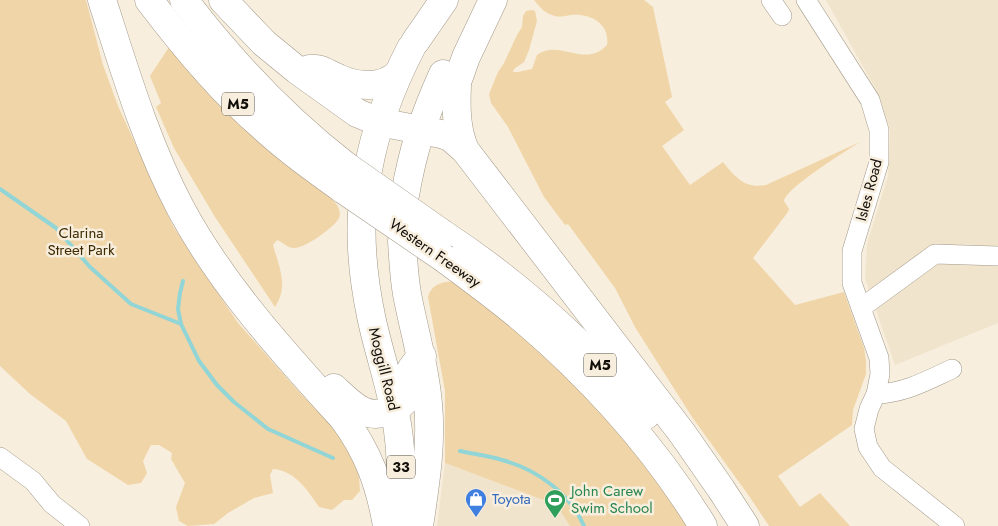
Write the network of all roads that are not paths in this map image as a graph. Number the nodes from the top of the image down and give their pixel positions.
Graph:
1 (102, 0) edge
2 (149, 0) edge
3 (184, 0) edge
4 (224, 0) edge
5 (444, 0) edge
6 (478, 0) edge
7 (493, 0) edge
8 (771, 0) edge
9 (806, 0) edge
10 (782, 16) dead end
11 (297, 70) junction
12 (398, 74) junction
13 (452, 75) junction
14 (379, 122) junction
15 (420, 129) junction
16 (147, 132) junction
17 (466, 150) junction
18 (358, 187) junction
19 (444, 247) junction
20 (998, 256) edge
21 (861, 308) junction
22 (422, 356) junction
23 (952, 369) dead end
24 (876, 394) junction
25 (395, 409) junction
26 (0, 457) edge
27 (0, 472) edge
28 (52, 504) junction
29 (80, 526) edge
30 (387, 526) edge
31 (396, 526) edge
32 (419, 526) edge
33 (703, 526) edge
34 (726, 526) edge
35 (745, 526) edge
36 (955, 526) edge

1 - 16 highway
2 - 18 highway, Western Freeway / M5
3 - 18 highway, Western Freeway / M5
4 - 11 highway
5 - 12 highway, Moggill Road / 33
6 - 13 highway, 33
7 - 13 highway
8 - 10 street
9 - 21 street, Isles Road
11 - 12 highway
11 - 14 highway
12 - 14 highway, Moggill Road / 33
13 - 15 highway, 33
13 - 17 highway
14 - 15 highway
14 - 18 highway, Moggill Road / 33
15 - 17 highway
15 - 22 highway, 33
16 - 25 highway
16 - 30 highway
17 - 35 highway
18 - 19 highway, Western Freeway / M5, bridge
18 - 25 highway, Moggill Road / 33
19 - 33 highway, Western Freeway / M5
19 - 34 highway, Western Freeway / M5
20 - 21 street
21 - 24 street, Isles Road
22 - 25 highway
22 - 32 highway, 33
23 - 24 street
24 - 36 street, Isles Road
25 - 31 highway, Moggill Road / 33
26 - 28 street
27 - 28 street
28 - 29 street

